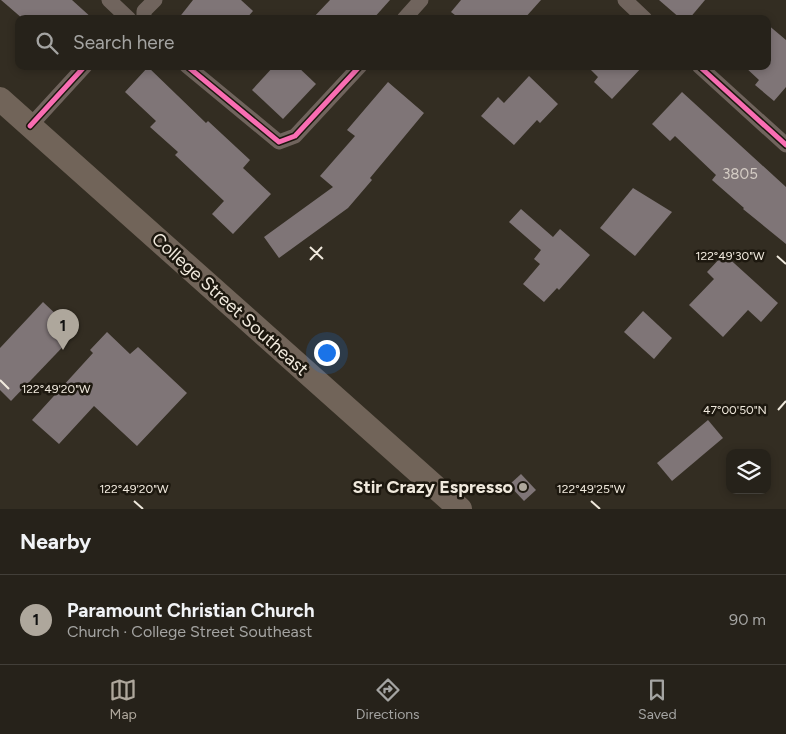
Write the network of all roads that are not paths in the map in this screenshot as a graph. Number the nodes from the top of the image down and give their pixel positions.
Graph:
1 (108, 0) edge
2 (154, 0) edge
3 (421, 0) edge
4 (624, 0) edge
5 (134, 15) edge
6 (141, 15) edge
7 (408, 15) edge
8 (641, 15) edge
9 (81, 70) edge
10 (192, 70) edge
11 (356, 70) edge
12 (702, 70) edge
13 (0, 99) edge
14 (30, 126) junction
15 (786, 145) edge
16 (460, 509) edge

1 - 5 street
2 - 6 street
3 - 7 street
4 - 8 street
9 - 14 street
10 - 11 street
12 - 15 street
13 - 14 main road, College Street Southeast
14 - 16 main road, College Street Southeast

